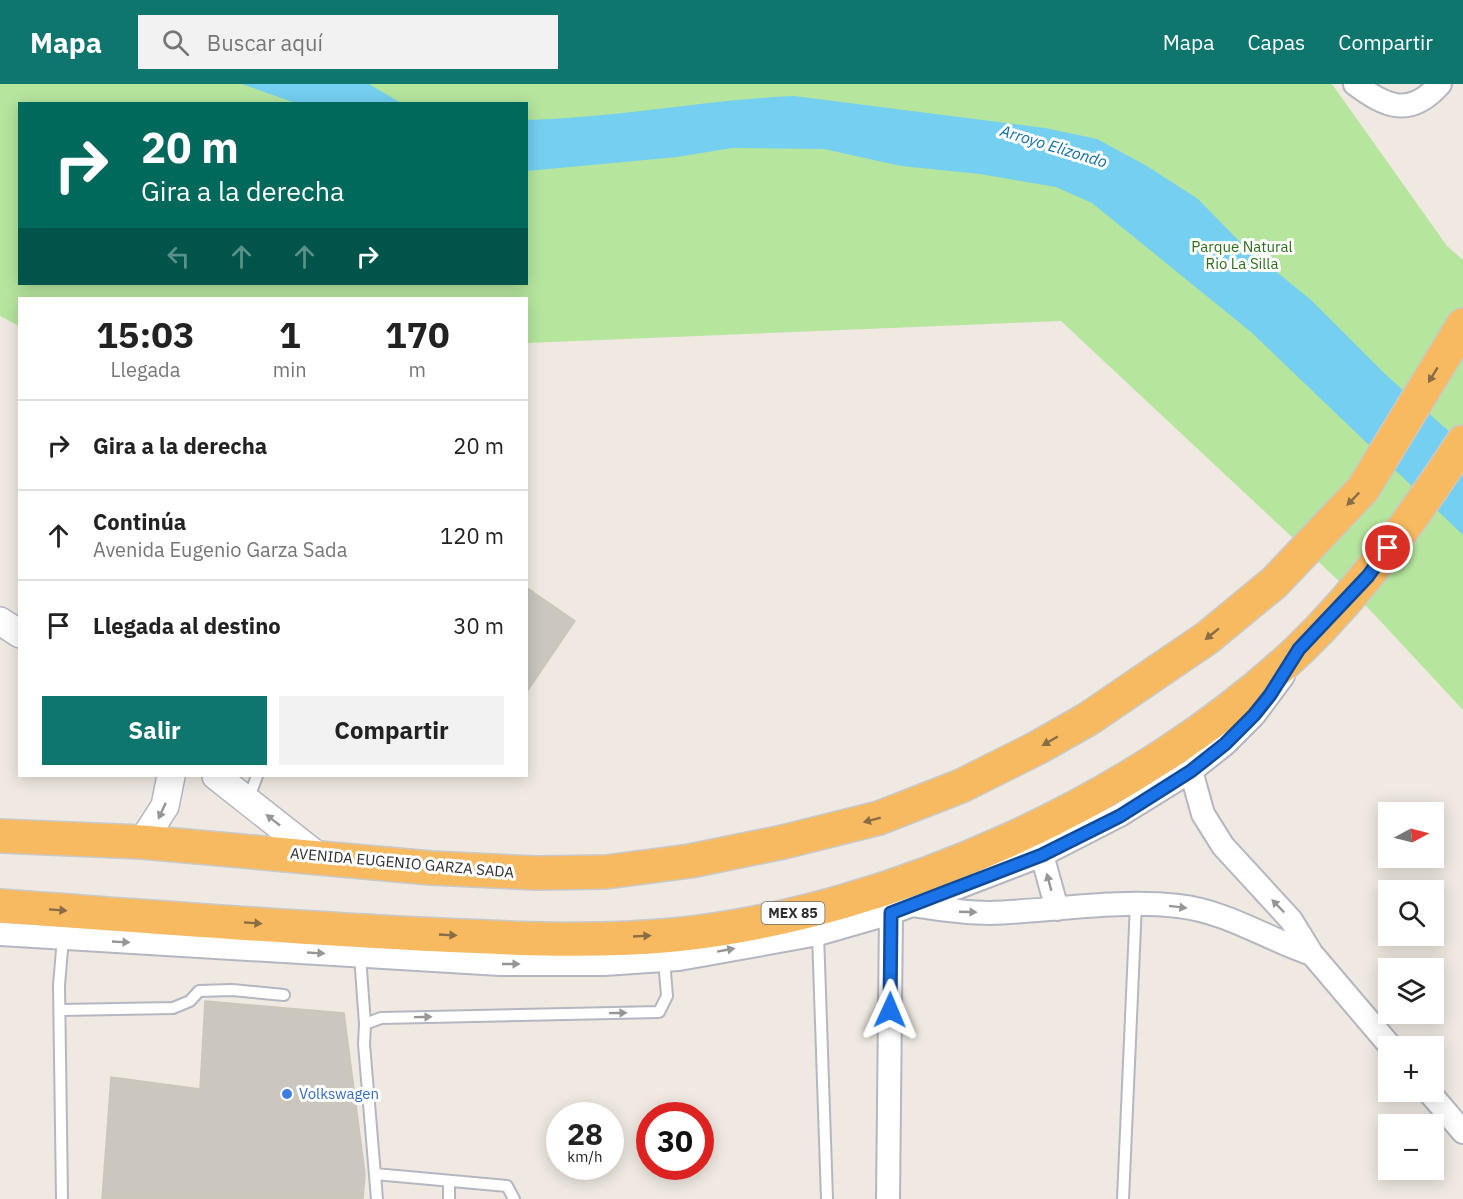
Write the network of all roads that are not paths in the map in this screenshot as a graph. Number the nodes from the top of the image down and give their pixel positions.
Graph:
1 (1355, 84) edge
2 (1440, 84) edge
3 (1463, 325) edge
4 (1463, 442) edge
5 (0, 621) edge
6 (18, 633) edge
7 (1299, 649) junction
8 (1191, 771) junction
9 (171, 777) edge
10 (217, 777) edge
11 (257, 777) edge
12 (248, 800) junction
13 (0, 836) edge
14 (142, 843) junction
15 (1042, 855) junction
16 (319, 856) junction
17 (1136, 904) junction
18 (0, 906) edge
19 (900, 909) junction
20 (1057, 909) junction
21 (0, 934) edge
22 (818, 934) junction
23 (63, 938) junction
24 (1312, 954) junction
25 (360, 956) junction
26 (664, 960) junction
27 (284, 995) dead end
28 (61, 1010) junction
29 (365, 1024) junction
30 (1382, 1036) edge
31 (1438, 1102) edge
32 (1463, 1132) edge
33 (375, 1174) junction
34 (449, 1181) junction
35 (62, 1199) edge
36 (377, 1199) edge
37 (449, 1199) edge
38 (514, 1199) edge
39 (827, 1199) edge
40 (888, 1199) edge
41 (1123, 1199) edge

1 - 2 street
3 -> 16 highway, AVENIDA EUGENIO GARZA SADA
4 - 7 highway, MEX 85
5 - 6 street
7 - 8 street
18 -> 7 highway, MEX 85
8 - 15 street
24 -> 8 street
9 -> 14 street
10 - 12 street
11 - 12 lane
16 -> 12 street
13 - 14 highway, AVENIDA EUGENIO GARZA SADA
14 - 16 highway, AVENIDA EUGENIO GARZA SADA
15 - 19 street
20 -> 15 street
17 - 20 street
17 -> 24 street
17 - 41 lane
19 -> 20 street
19 - 22 street
19 - 40 street
21 - 23 street
26 -> 22 street
22 - 39 lane
23 -> 25 street
23 - 28 lane
24 - 30 street
25 -> 26 street
25 - 29 lane
29 -> 26 lane
27 - 28 lane
28 - 35 lane
29 - 33 lane
31 - 32 street
33 - 34 lane
33 - 36 lane
34 - 37 lane
34 - 38 lane

